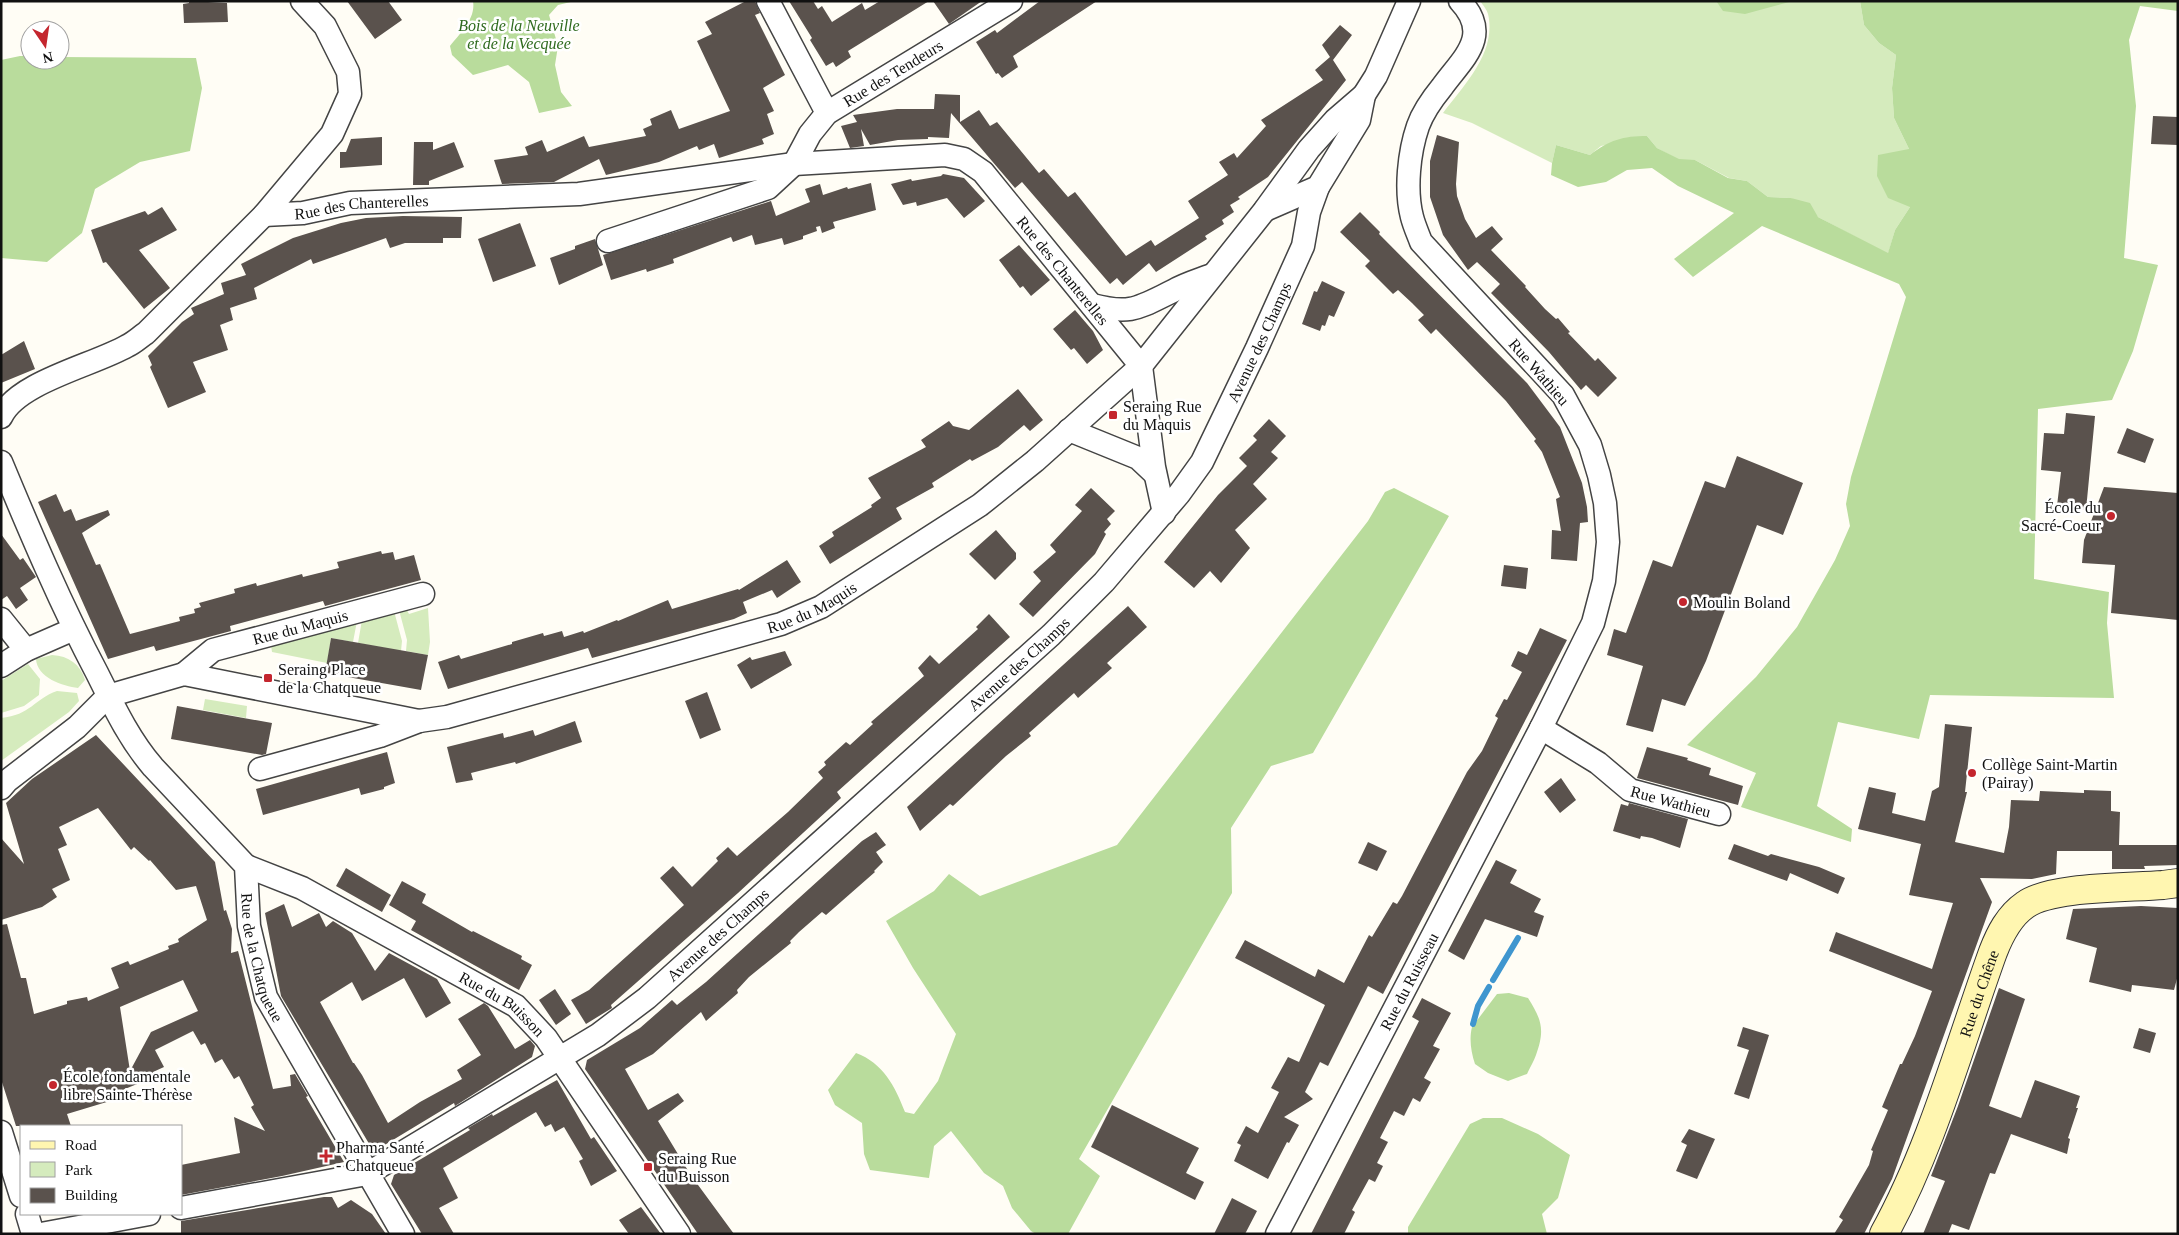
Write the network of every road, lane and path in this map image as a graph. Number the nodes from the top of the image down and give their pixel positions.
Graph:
1 (302, 1) edge
2 (768, 1) edge
3 (1011, 1) edge
4 (1409, 1) edge
5 (1460, 1) edge
6 (1364, 96) junction
7 (827, 114) junction
8 (794, 164) junction
9 (1318, 186) junction
10 (1264, 210) junction
11 (264, 215) junction
12 (1306, 224) junction
13 (608, 241) dead end
14 (1213, 275) junction
15 (1092, 305) junction
16 (1141, 366) junction
17 (1, 417) edge
18 (1069, 430) junction
19 (1, 462) edge
20 (1155, 474) junction
21 (1164, 513) junction
22 (423, 594) dead end
23 (1, 619) edge
24 (74, 629) junction
25 (26, 650) junction
26 (1, 666) edge
27 (184, 674) junction
28 (108, 696) junction
29 (419, 721) junction
30 (1541, 728) junction
31 (260, 769) dead end
32 (1, 788) edge
33 (1719, 814) dead end
34 (246, 866) junction
35 (2178, 883) edge
36 (559, 1058) junction
37 (1, 1132) edge
38 (367, 1174) junction
39 (20, 1193) edge
40 (182, 1208) edge
41 (27, 1215) edge
42 (144, 1215) edge
43 (33, 1234) edge
44 (41, 1234) edge
45 (403, 1234) edge
46 (679, 1234) edge
47 (1277, 1234) edge
48 (1884, 1234) edge

1 - 11 street
2 - 7 street
3 - 7 street, Rue des Tendeurs
4 - 6 street
5 - 30 street, Rue Wathieu
6 - 9 street
6 - 10 street
7 - 8 street, Rue des Tendeurs
8 - 11 street, Rue des Chanterelles
8 - 13 street
8 - 15 street, Rue des Chanterelles
9 - 10 street
9 - 12 street, Avenue des Champs
10 - 12 street
10 - 14 street
11 - 17 street
12 - 21 street, Avenue des Champs
14 - 15 street
14 - 16 street
15 - 16 street, Rue des Chanterelles
16 - 18 street, Rue du Maquis
16 - 20 street
18 - 20 street
18 - 29 street, Rue du Maquis
19 - 24 street
20 - 21 street
21 - 36 street, Avenue des Champs
22 - 27 street, Rue du Maquis
23 - 25 street
24 - 25 street
24 - 28 street
25 - 26 street
27 - 28 street, Rue du Maquis
27 - 29 street, Rue du Maquis
28 - 32 street
28 - 34 street
29 - 31 street, Rue du Maquis
30 - 33 street, Rue Wathieu
30 - 47 street, Rue du Ruisseau
34 - 36 street, Rue du Buisson
34 - 38 street, Rue de la Chatqueue
35 - 48 main road, Rue du Chêne
36 - 38 street, Avenue des Champs
36 - 46 street, Rue du Buisson
37 - 39 street
38 - 40 street, Avenue des Champs
38 - 45 street, Rue de la Chatqueue
41 - 43 street
42 - 44 street

